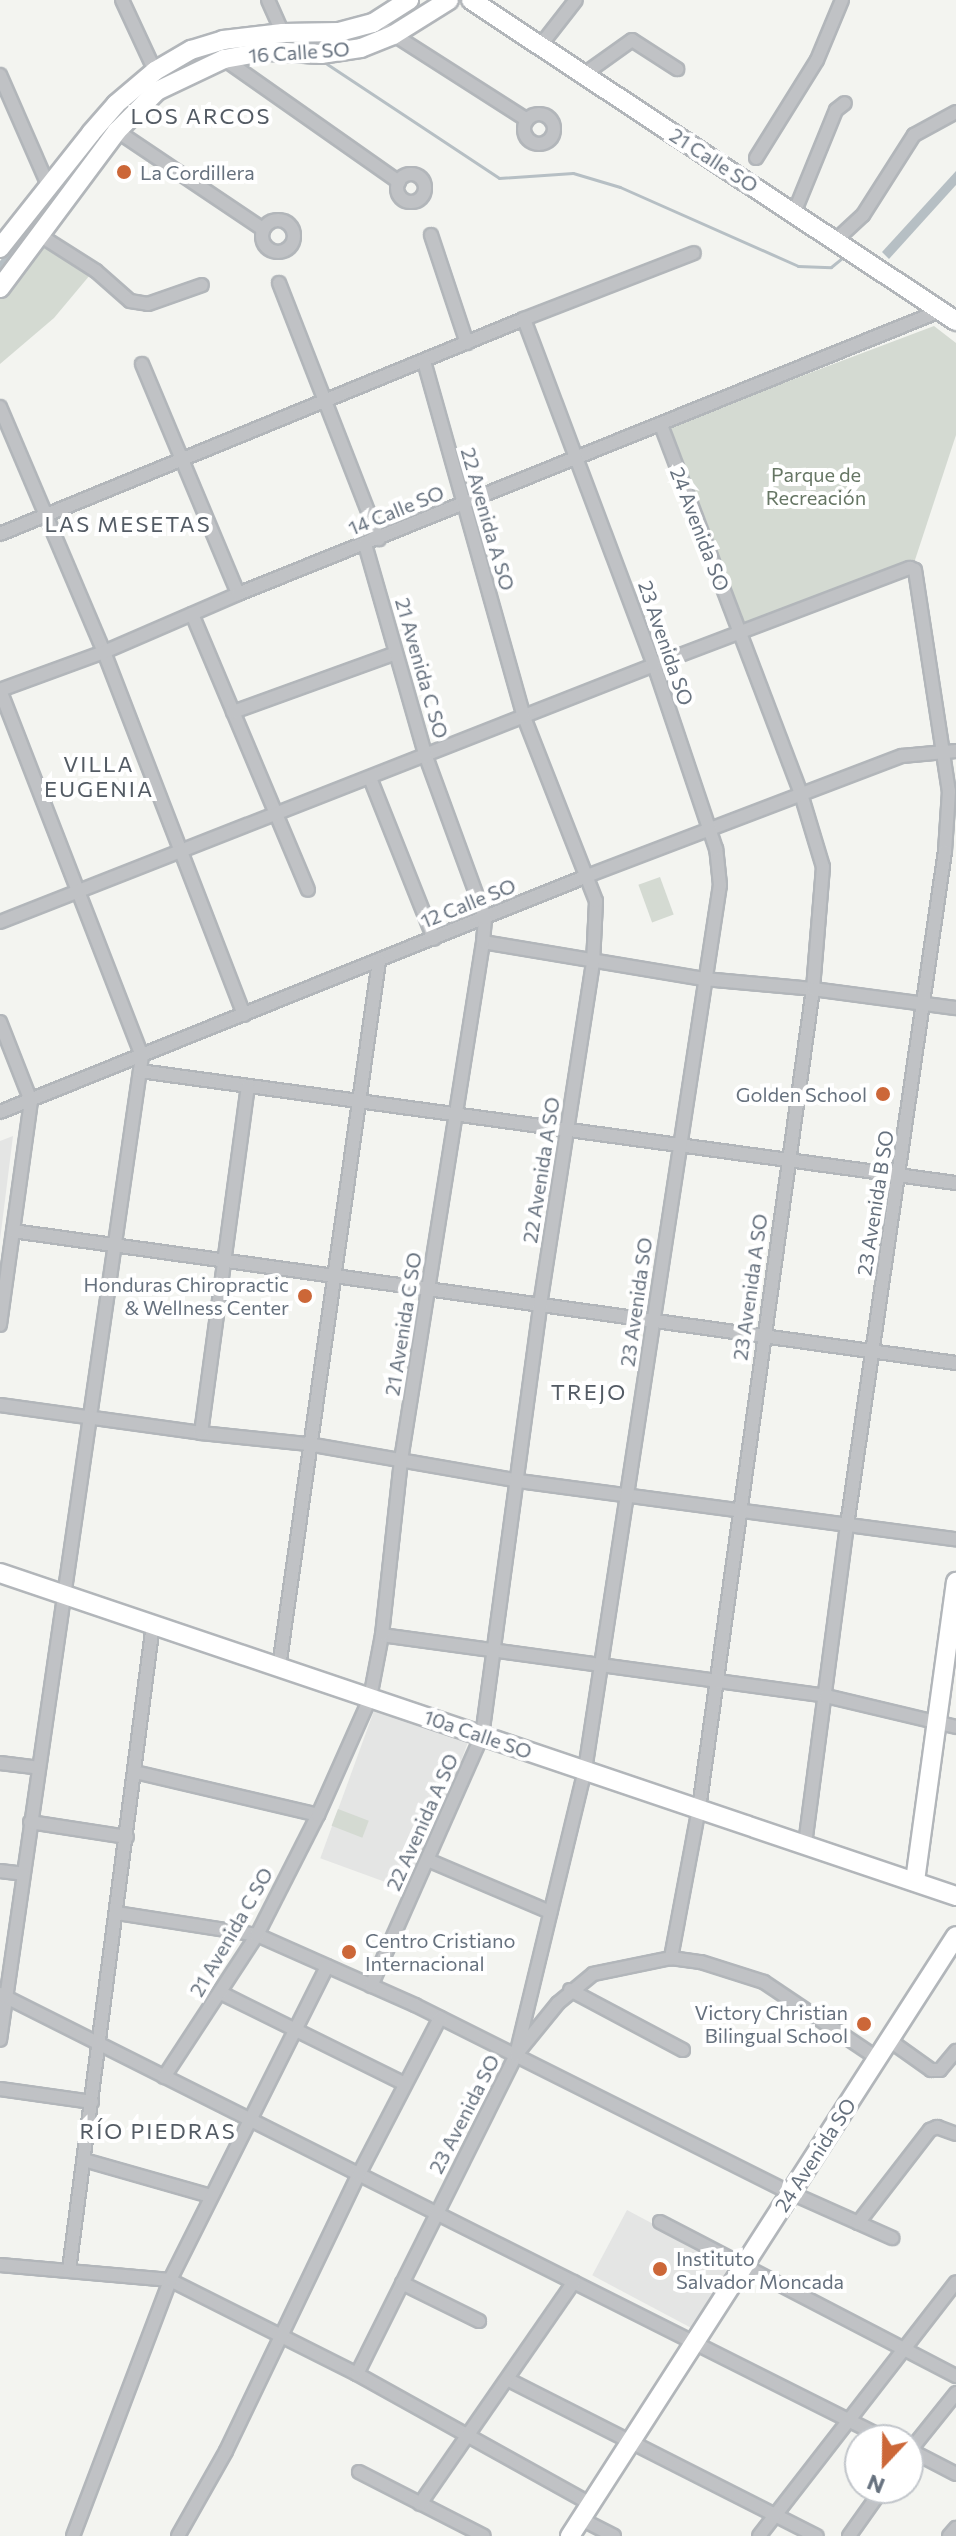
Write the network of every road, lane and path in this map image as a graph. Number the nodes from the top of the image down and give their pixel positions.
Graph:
1 (122, 0) edge
2 (268, 0) edge
3 (409, 0) edge
4 (449, 0) edge
5 (471, 0) edge
6 (576, 0) edge
7 (842, 0) edge
8 (378, 21) junction
9 (283, 33) junction
10 (393, 35) junction
11 (540, 46) junction
12 (224, 59) junction
13 (677, 69) dead end
14 (155, 71) junction
15 (0, 75) edge
16 (583, 75) junction
17 (845, 103) dead end
18 (956, 112) edge
19 (527, 120) dead end
20 (117, 131) junction
21 (756, 158) dead end
22 (399, 182) dead end
23 (49, 187) junction
24 (794, 213) junction
25 (263, 229) dead end
26 (431, 235) dead end
27 (41, 236) junction
28 (838, 242) junction
29 (0, 248) edge
30 (694, 253) dead end
31 (2, 281) edge
32 (279, 283) dead end
33 (202, 285) dead end
34 (948, 316) edge
35 (524, 319) junction
36 (467, 343) junction
37 (424, 361) junction
38 (142, 364) dead end
39 (328, 400) junction
40 (0, 407) edge
41 (661, 425) junction
42 (578, 458) junction
43 (183, 460) junction
44 (461, 504) junction
45 (45, 516) junction
46 (0, 534) edge
47 (379, 539) junction
48 (365, 544) junction
49 (238, 594) junction
50 (192, 614) junction
51 (739, 632) junction
52 (104, 652) junction
53 (396, 653) junction
54 (654, 665) junction
55 (0, 690) edge
56 (233, 712) junction
57 (524, 717) junction
58 (950, 752) edge
59 (426, 757) junction
60 (370, 778) junction
61 (801, 794) junction
62 (276, 813) junction
63 (709, 831) junction
64 (181, 851) junction
65 (587, 876) junction
66 (308, 890) dead end
67 (77, 892) junction
68 (485, 918) junction
69 (0, 922) edge
70 (434, 939) junction
71 (483, 942) junction
72 (379, 961) junction
73 (593, 963) junction
74 (704, 979) junction
75 (813, 989) junction
76 (924, 1004) junction
77 (956, 1008) edge
78 (244, 1015) junction
79 (0, 1022) edge
80 (142, 1056) junction
81 (140, 1071) junction
82 (248, 1086) junction
83 (357, 1100) junction
84 (31, 1101) junction
85 (0, 1112) edge
86 (455, 1114) junction
87 (567, 1129) junction
88 (679, 1145) junction
89 (787, 1160) junction
90 (900, 1175) junction
91 (956, 1183) edge
92 (13, 1231) junction
93 (116, 1244) junction
94 (223, 1259) junction
95 (332, 1276) junction
96 (429, 1291) junction
97 (540, 1305) junction
98 (654, 1322) junction
99 (0, 1325) edge
100 (763, 1337) junction
101 (873, 1352) junction
102 (956, 1363) edge
103 (0, 1405) edge
104 (91, 1416) junction
105 (201, 1433) junction
106 (308, 1444) junction
107 (401, 1460) junction
108 (519, 1481) junction
109 (628, 1496) junction
110 (737, 1510) junction
111 (847, 1525) junction
112 (956, 1539) edge
113 (2, 1578) edge
114 (956, 1582) edge
115 (63, 1594) junction
116 (153, 1624) junction
117 (382, 1635) junction
118 (492, 1649) junction
119 (604, 1666) junction
120 (279, 1667) junction
121 (715, 1679) junction
122 (826, 1696) junction
123 (370, 1698) junction
124 (947, 1725) edge
125 (482, 1736) junction
126 (0, 1763) edge
127 (38, 1768) junction
128 (585, 1770) junction
129 (135, 1772) junction
130 (699, 1808) junction
131 (318, 1815) junction
132 (30, 1822) junction
133 (127, 1837) junction
134 (805, 1844) junction
135 (428, 1860) junction
136 (0, 1871) edge
137 (23, 1874) junction
138 (915, 1881) junction
139 (956, 1896) edge
140 (550, 1912) junction
141 (117, 1913) junction
142 (257, 1935) junction
143 (956, 1936) edge
144 (671, 1958) junction
145 (327, 1966) junction
146 (371, 1986) junction
147 (570, 1990) junction
148 (221, 1993) junction
149 (3, 1996) edge
150 (440, 2018) junction
151 (295, 2030) junction
152 (0, 2040) edge
153 (889, 2040) junction
154 (100, 2045) junction
155 (683, 2050) dead end
156 (956, 2051) edge
157 (516, 2055) junction
158 (877, 2058) junction
159 (164, 2077) junction
160 (405, 2084) junction
161 (0, 2089) edge
162 (92, 2102) junction
163 (251, 2120) junction
164 (956, 2134) edge
165 (84, 2160) junction
166 (359, 2174) junction
167 (791, 2193) junction
168 (210, 2196) junction
169 (436, 2213) junction
170 (660, 2222) dead end
171 (858, 2223) junction
172 (892, 2238) dead end
173 (0, 2265) edge
174 (743, 2267) junction
175 (69, 2270) junction
176 (170, 2280) junction
177 (574, 2282) junction
178 (956, 2282) edge
179 (402, 2283) junction
180 (479, 2321) dead end
181 (281, 2338) junction
182 (694, 2343) junction
183 (904, 2349) junction
184 (357, 2374) junction
185 (956, 2376) edge
186 (509, 2380) junction
187 (956, 2393) edge
188 (848, 2421) junction
189 (854, 2424) edge
190 (924, 2432) edge
191 (469, 2435) junction
192 (631, 2442) junction
193 (924, 2458) edge
194 (359, 2472) dead end
195 (956, 2474) edge
196 (420, 2504) junction
197 (872, 2504) edge
198 (586, 2511) junction
199 (776, 2514) junction
200 (956, 2528) edge
201 (73, 2536) edge
202 (178, 2536) edge
203 (484, 2536) edge
204 (570, 2536) edge
205 (614, 2536) edge
206 (759, 2536) edge
207 (817, 2536) edge
208 (849, 2536) edge
209 (949, 2536) edge

1 - 14 street
2 - 9 street
3 - 8 street, 16 Calle SO
4 - 10 street, 16 Calle SO
5 - 11 street, 21 Calle SO
6 - 11 street
7 - 21 street
8 - 9 street, 16 Calle SO
8 - 10 street
9 - 14 street, 16 Calle SO
10 - 12 street, 16 Calle SO
10 - 19 street
11 - 16 street, 21 Calle SO
12 - 20 street, 16 Calle SO
12 - 22 street
13 - 16 street
14 - 23 street, 16 Calle SO
15 - 23 street
16 - 24 street, 21 Calle SO
17 - 24 street
18 - 28 street
20 - 25 street
20 - 27 street, 16 Calle SO
23 - 29 street, 16 Calle SO
24 - 28 street, 21 Calle SO
26 - 36 street
27 - 31 street, 16 Calle SO
27 - 33 street
28 - 34 street, 21 Calle SO
30 - 35 street
32 - 39 street
34 - 41 street, 14 Calle SO
35 - 36 street
35 - 42 street, 23 Avenida SO
36 - 37 street
37 - 39 street
37 - 44 street, 22 Avenida A SO
38 - 43 street
39 - 43 street
39 - 47 street
40 - 45 street
41 - 42 street, 14 Calle SO
41 - 51 street, 24 Avenida SO
42 - 44 street, 14 Calle SO
42 - 54 street, 23 Avenida SO
43 - 45 street
43 - 49 street
44 - 47 street, 14 Calle SO
44 - 57 street, 22 Avenida A SO
45 - 46 street
45 - 52 street
47 - 48 street, 14 Calle SO
48 - 49 street, 14 Calle SO
48 - 53 street, 21 Avenida C SO
49 - 50 street, 14 Calle SO
50 - 52 street, 14 Calle SO
50 - 56 street
51 - 54 street
51 - 58 street, 23 Avenida B SO
51 - 61 street, 23 Avenida A SO
52 - 55 street, 14 Calle SO
52 - 64 street
53 - 56 street
53 - 59 street, 21 Avenida C SO
54 - 57 street
54 - 63 street, 23 Avenida SO
55 - 67 street
56 - 62 street
57 - 59 street
57 - 65 street, 22 Avenida A SO
58 - 61 street, 12 Calle SO
58 - 76 street, 23 Avenida B SO
59 - 60 street
59 - 68 street, 21 Avenida C SO
60 - 62 street
60 - 70 street
61 - 63 street, 12 Calle SO
61 - 75 street, 23 Avenida A SO
62 - 64 street
62 - 66 street
63 - 65 street, 12 Calle SO
63 - 74 street, 23 Avenida SO
64 - 67 street
64 - 78 street
65 - 68 street, 12 Calle SO
65 - 73 street, 22 Avenida A SO
67 - 69 street
67 - 80 street
68 - 70 street, 12 Calle SO
68 - 71 street, 21 Avenida C SO
70 - 72 street, 12 Calle SO
71 - 73 street
71 - 86 street, 21 Avenida C SO
72 - 78 street, 12 Calle SO
72 - 83 street
73 - 74 street
73 - 87 street, 22 Avenida A SO
74 - 75 street
74 - 88 street, 23 Avenida SO
75 - 76 street
75 - 89 street, 23 Avenida A SO
76 - 77 street
76 - 90 street, 23 Avenida B SO
78 - 80 street, 12 Calle SO
79 - 84 street
80 - 81 street
80 - 84 street, 12 Calle SO
81 - 82 street
81 - 93 street
82 - 83 street
82 - 94 street
83 - 86 street
83 - 95 street
84 - 85 street, 12 Calle SO
84 - 92 street
86 - 87 street
86 - 96 street, 21 Avenida C SO
87 - 88 street
87 - 97 street, 22 Avenida A SO
88 - 89 street
88 - 98 street, 23 Avenida SO
89 - 90 street
89 - 100 street, 23 Avenida A SO
90 - 91 street
90 - 101 street, 23 Avenida B SO
92 - 93 street
92 - 99 street
93 - 94 street
93 - 104 street
94 - 95 street
94 - 105 street
95 - 96 street
95 - 106 street
96 - 97 street
96 - 107 street, 21 Avenida C SO
97 - 98 street
97 - 108 street, 22 Avenida A SO
98 - 100 street
98 - 109 street, 23 Avenida SO
100 - 101 street
100 - 110 street, 23 Avenida A SO
101 - 102 street
101 - 111 street, 23 Avenida B SO
103 - 104 street
104 - 105 street
104 - 115 street
105 - 106 street
106 - 107 street
106 - 120 street
107 - 108 street
107 - 117 street, 21 Avenida C SO
108 - 109 street
108 - 118 street, 22 Avenida A SO
109 - 110 street
109 - 119 street, 23 Avenida SO
110 - 111 street
110 - 121 street, 23 Avenida A SO
111 - 112 street
111 - 122 street, 23 Avenida B SO
113 - 115 street, 10a Calle SO
114 - 124 street
115 - 116 street, 10a Calle SO
115 - 127 street
116 - 120 street, 10a Calle SO
116 - 129 street
117 - 118 street
117 - 123 street, 21 Avenida C SO
118 - 119 street
118 - 125 street, 22 Avenida A SO
119 - 121 street
119 - 128 street, 23 Avenida SO
120 - 123 street, 10a Calle SO
121 - 122 street
121 - 130 street, 23 Avenida A SO
122 - 124 street
122 - 134 street, 23 Avenida B SO
123 - 125 street, 10a Calle SO
123 - 131 street, 21 Avenida C SO
124 - 138 street
125 - 128 street, 10a Calle SO
125 - 135 street, 22 Avenida A SO
126 - 127 street
127 - 132 street
128 - 130 street, 10a Calle SO
128 - 140 street, 23 Avenida SO
129 - 131 street
129 - 133 street
130 - 134 street, 10a Calle SO
130 - 144 street, 23 Avenida A SO
131 - 142 street, 21 Avenida C SO
132 - 133 street
132 - 137 street
133 - 141 street
134 - 138 street, 10a Calle SO
135 - 140 street
135 - 146 street, 22 Avenida A SO
136 - 137 street
137 - 149 street
138 - 139 street, 10a Calle SO
140 - 157 street, 23 Avenida SO
141 - 142 street
141 - 154 street
142 - 145 street
142 - 148 street, 21 Avenida C SO
143 - 153 street, 24 Avenida SO
144 - 147 street
144 - 158 street
145 - 146 street
145 - 151 street
146 - 150 street
147 - 155 street
147 - 157 street
148 - 151 street
148 - 159 street, 21 Avenida C SO
149 - 152 street
149 - 154 street
150 - 157 street
150 - 160 street
151 - 160 street
151 - 163 street
153 - 156 street
153 - 158 street, 24 Avenida SO
154 - 159 street
154 - 162 street
157 - 167 street
157 - 169 street, 23 Avenida SO
158 - 167 street, 24 Avenida SO
159 - 163 street
160 - 166 street
161 - 162 street
162 - 165 street
163 - 166 street
163 - 168 street
164 - 171 street
165 - 168 street
165 - 175 street
166 - 169 street
166 - 181 street
167 - 171 street
167 - 174 street, 24 Avenida SO
168 - 176 street
169 - 177 street
169 - 179 street, 23 Avenida SO
170 - 174 street
171 - 172 street
173 - 175 street
174 - 182 street, 24 Avenida SO
174 - 183 street
175 - 176 street
176 - 181 street
176 - 201 street
177 - 182 street
177 - 186 street
178 - 183 street
179 - 180 street
179 - 184 street, 23 Avenida SO
181 - 184 street
181 - 202 street
182 - 188 street
182 - 192 street, 24 Avenida SO
183 - 185 street
183 - 188 street
184 - 191 street
186 - 191 street
186 - 192 street
187 - 190 street
188 - 189 street
188 - 199 street
191 - 196 street
191 - 198 street
192 - 198 street, 24 Avenida SO
192 - 199 street
193 - 195 street
194 - 196 street
196 - 203 street
197 - 208 street
198 - 204 street, 24 Avenida SO
198 - 205 street
199 - 206 street
199 - 207 street
200 - 209 street

